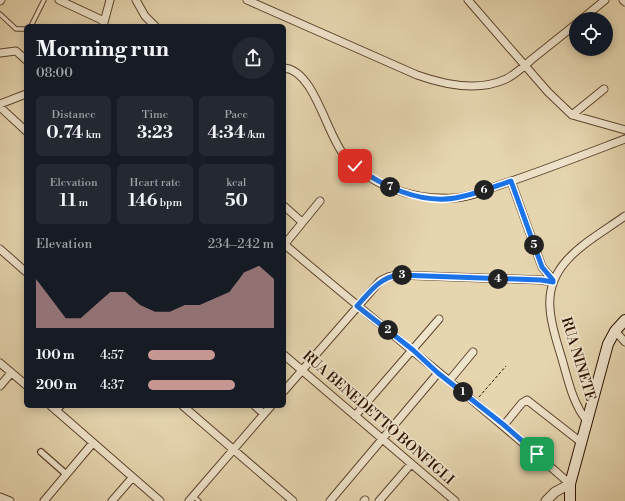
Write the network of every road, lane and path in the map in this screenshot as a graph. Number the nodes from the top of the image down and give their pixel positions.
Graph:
1 (44, 0) edge
2 (59, 0) edge
3 (110, 0) edge
4 (136, 0) edge
5 (247, 0) edge
6 (468, 0) edge
7 (605, 0) edge
8 (590, 12) edge
9 (0, 14) edge
10 (32, 24) edge
11 (103, 24) edge
12 (153, 24) edge
13 (24, 29) edge
14 (569, 30) edge
15 (0, 53) edge
16 (24, 58) edge
17 (525, 65) junction
18 (286, 68) edge
19 (604, 89) dead end
20 (24, 95) edge
21 (0, 104) edge
22 (0, 107) edge
23 (572, 115) junction
24 (24, 129) edge
25 (625, 130) edge
26 (625, 139) edge
27 (511, 181) junction
28 (320, 201) dead end
29 (286, 208) edge
30 (625, 216) edge
31 (302, 222) junction
32 (286, 242) edge
33 (286, 247) edge
34 (0, 249) edge
35 (24, 270) edge
36 (553, 281) junction
37 (357, 306) junction
38 (439, 319) dead end
39 (625, 320) edge
40 (614, 331) junction
41 (625, 342) edge
42 (413, 350) junction
43 (473, 352) dead end
44 (286, 357) edge
45 (0, 363) edge
46 (506, 366) dead end
47 (302, 370) junction
48 (11, 373) junction
49 (438, 373) junction
50 (24, 380) edge
51 (449, 381) junction
52 (0, 386) edge
53 (286, 389) edge
54 (474, 402) junction
55 (56, 408) edge
56 (185, 408) edge
57 (257, 408) edge
58 (269, 408) edge
59 (264, 414) junction
60 (355, 416) junction
61 (587, 421) junction
62 (504, 425) junction
63 (382, 439) junction
64 (582, 443) junction
65 (92, 444) junction
66 (234, 450) junction
67 (41, 452) dead end
68 (411, 464) junction
69 (66, 474) junction
70 (132, 478) junction
71 (570, 484) junction
72 (0, 497) edge
73 (194, 499) edge
74 (10, 501) edge
75 (44, 501) edge
76 (112, 501) edge
77 (160, 501) edge
78 (293, 501) edge
79 (330, 501) edge
80 (379, 501) edge
81 (455, 501) edge
82 (546, 501) edge
83 (570, 501) edge

1 - 10 lane
2 - 11 street
3 - 11 street
4 - 12 street
5 - 17 street
6 - 17 street
7 - 8 street
9 - 13 lane
14 - 17 street
15 - 16 street
17 - 23 street
18 - 27 street
19 - 23 street
20 - 21 street
22 - 24 street
23 - 25 street
26 - 27 street
27 - 36 street
28 - 31 street
29 - 31 street
30 - 36 street, RUA NINETE
31 - 32 street
33 - 37 street
34 - 35 street
36 - 37 street
36 - 61 street, RUA NINETE
37 - 42 street
37 - 47 street
38 - 42 street
39 - 40 main road
40 - 41 street
40 - 61 main road
42 - 49 street
42 - 60 street
43 - 51 street
44 - 47 street, RUA BENEDETTO BONFIGLI
45 - 48 street
46 - 54 path
47 - 53 street
47 - 60 street, RUA BENEDETTO BONFIGLI
48 - 50 street
48 - 52 street
49 - 51 street
49 - 63 street
51 - 54 street
54 - 62 street
55 - 65 street
56 - 66 street
57 - 59 street
58 - 59 street
59 - 66 street
60 - 63 street, RUA BENEDETTO BONFIGLI
61 - 64 main road
62 - 64 street
62 - 71 street
63 - 68 street, RUA BENEDETTO BONFIGLI
63 - 79 street
64 - 71 main road
65 - 69 street
65 - 70 street
66 - 73 street
66 - 78 street
67 - 69 street
68 - 80 street
68 - 81 street, RUA BENEDETTO BONFIGLI
69 - 75 street
70 - 76 street
70 - 77 street
71 - 82 street
71 - 83 main road
72 - 74 street

